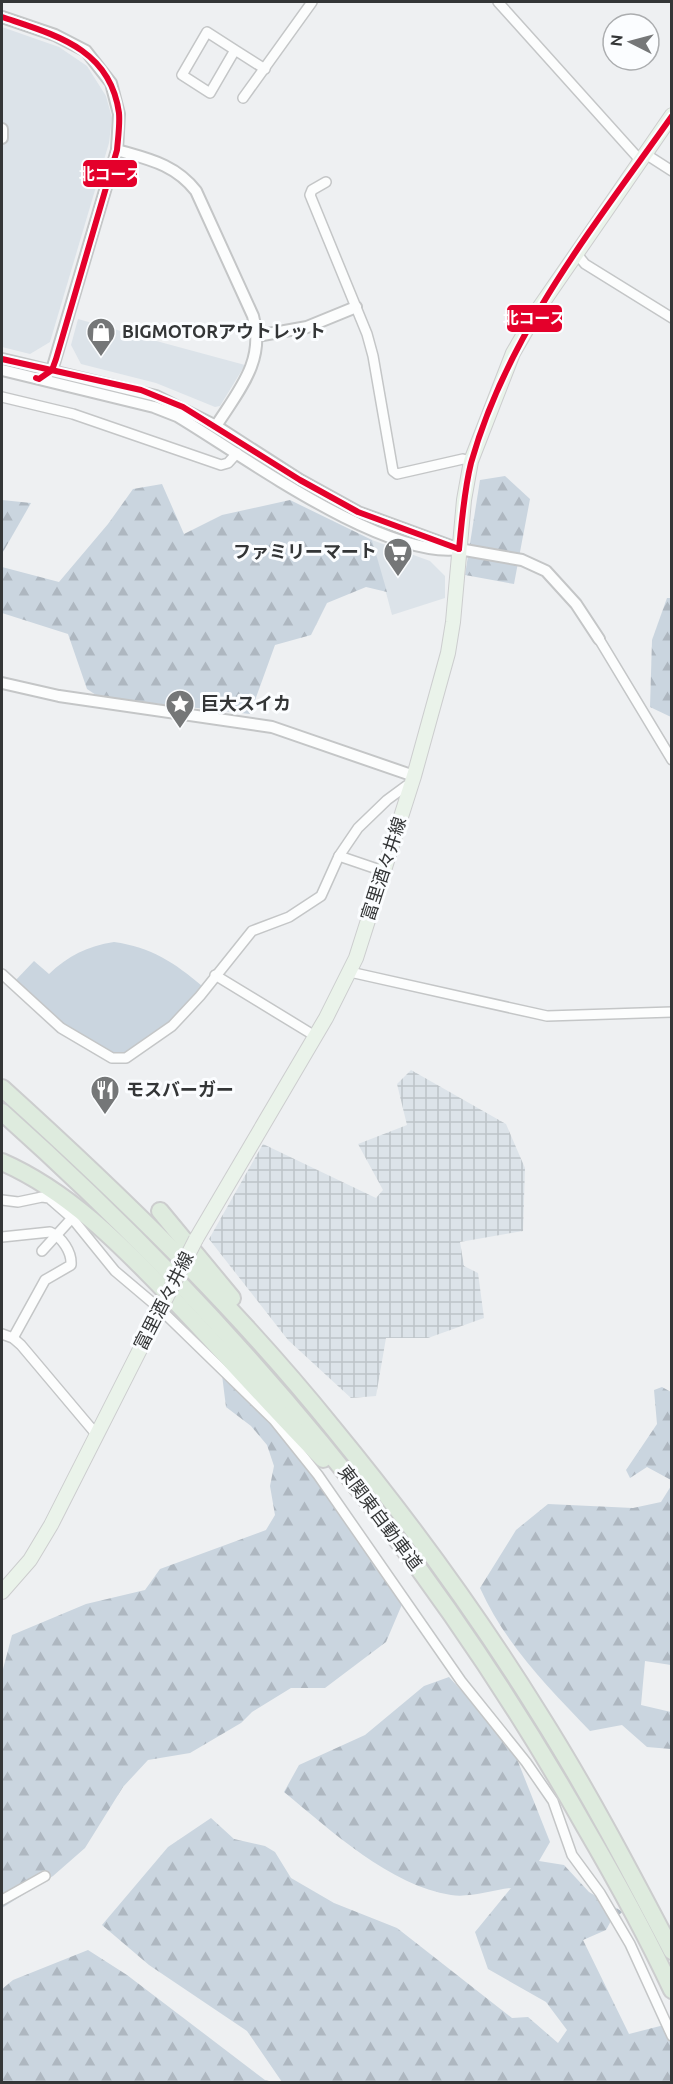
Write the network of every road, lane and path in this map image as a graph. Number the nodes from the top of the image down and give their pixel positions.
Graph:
1 (312, 2) edge
2 (498, 2) edge
3 (2, 17) edge
4 (235, 50) junction
5 (265, 69) junction
6 (243, 98) dead end
7 (672, 115) edge
8 (2, 129) edge
9 (2, 138) edge
10 (117, 150) junction
11 (642, 157) junction
12 (672, 171) edge
13 (326, 182) dead end
14 (576, 253) junction
15 (356, 308) junction
16 (672, 318) edge
17 (258, 336) junction
18 (2, 359) edge
19 (2, 370) edge
20 (52, 370) junction
21 (39, 379) junction
22 (72, 386) junction
23 (2, 397) edge
24 (216, 426) junction
25 (237, 453) junction
26 (471, 461) junction
27 (459, 549) junction
28 (599, 639) joint
29 (2, 683) edge
30 (672, 760) edge
31 (413, 781) junction
32 (339, 856) junction
33 (382, 871) junction
34 (350, 972) junction
35 (2, 974) edge
36 (215, 975) junction
37 (672, 1012) edge
38 (315, 1036) junction
39 (2, 1088) edge
40 (2, 1112) edge
41 (2, 1162) edge
42 (2, 1200) edge
43 (160, 1211) dead end
44 (72, 1218) junction
45 (57, 1235) junction
46 (2, 1237) edge
47 (42, 1251) dead end
48 (161, 1306) junction
49 (2, 1334) edge
50 (14, 1338) junction
51 (297, 1386) junction
52 (96, 1434) junction
53 (388, 1526) junction
54 (407, 1537) junction
55 (2, 1592) edge
56 (45, 1876) dead end
57 (2, 1900) edge
58 (672, 1951) edge
59 (672, 1989) edge
60 (672, 2036) edge

1 - 5 street
2 - 11 street
3 - 10 street
4 - 4 street
4 - 5 street
5 - 6 street
7 - 11 main road, 富里酒々井線
8 - 9 street
10 - 17 street
10 - 20 street
11 - 12 street
11 - 14 main road, 富里酒々井線
13 - 15 street
14 - 16 street
14 - 26 main road, 富里酒々井線
15 - 17 street
15 - 26 street
17 - 24 street
18 - 20 street
19 - 21 street
20 - 21 street
20 - 22 street
20 - 24 street
21 - 22 street
22 - 25 street
23 - 25 street
24 - 27 street
25 - 27 street
26 - 27 main road, 富里酒々井線
27 - 28 street
27 - 31 main road, 富里酒々井線
28 - 30 street
29 - 31 street
31 - 32 street
31 - 33 main road, 富里酒々井線
32 - 33 street
32 - 36 street
33 - 34 main road, 富里酒々井線
34 - 37 street
34 - 38 main road, 富里酒々井線
35 - 36 street
36 - 38 street
38 - 48 main road, 富里酒々井線, bridge
39 - 51 highway, 東関東自動車道
40 - 53 highway, 東関東自動車道
41 - 53 highway
42 - 44 street
43 - 51 highway
44 - 45 street
44 - 48 street
45 - 46 street
45 - 47 street
45 - 50 street
48 - 52 main road, 富里酒々井線
48 - 60 street
49 - 50 street
50 - 52 street
51 - 54 highway, 東関東自動車道
52 - 55 main road, 富里酒々井線
53 - 54 highway, 東関東自動車道
54 - 58 highway, 東関東自動車道
54 - 59 highway, 東関東自動車道
56 - 57 street

